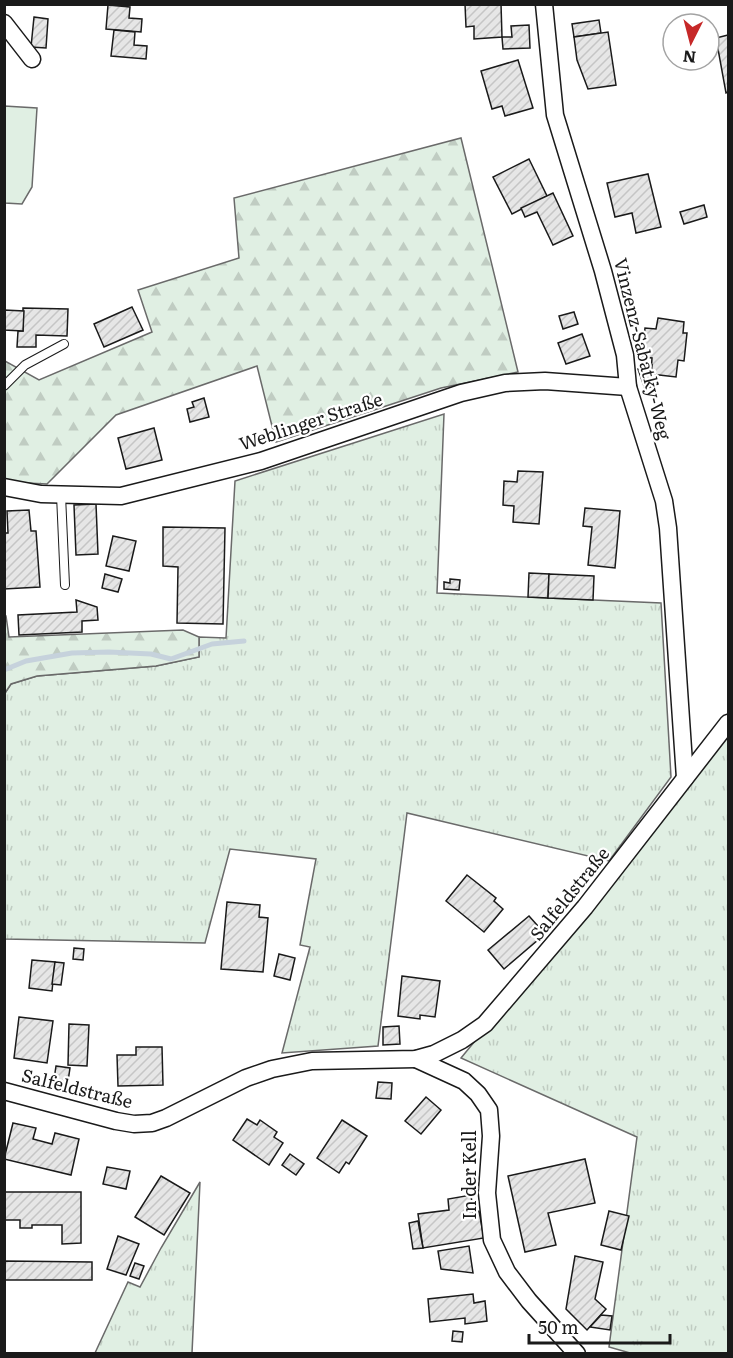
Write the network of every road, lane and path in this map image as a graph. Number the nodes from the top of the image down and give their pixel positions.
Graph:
1 (544, 4) edge
2 (4, 23) edge
3 (32, 58) dead end
4 (64, 344) dead end
5 (4, 386) edge
6 (628, 387) junction
7 (4, 487) edge
8 (62, 495) junction
9 (66, 585) dead end
10 (729, 723) edge
11 (685, 778) junction
12 (416, 1059) junction
13 (4, 1091) edge
14 (489, 1110) joint
15 (578, 1353) edge

1 - 6 street, Vinzenz-Sabatky-Weg
2 - 3 street
4 - 5 lane
6 - 8 street, Weblinger Straße
6 - 11 street, Vinzenz-Sabatky-Weg
7 - 8 street, Weblinger Straße
8 - 9 lane
10 - 11 street, Salfeldstraße
11 - 12 street, Salfeldstraße
12 - 13 street, Salfeldstraße
12 - 14 street, Salfeldstraße
14 - 15 street, In der Kell

